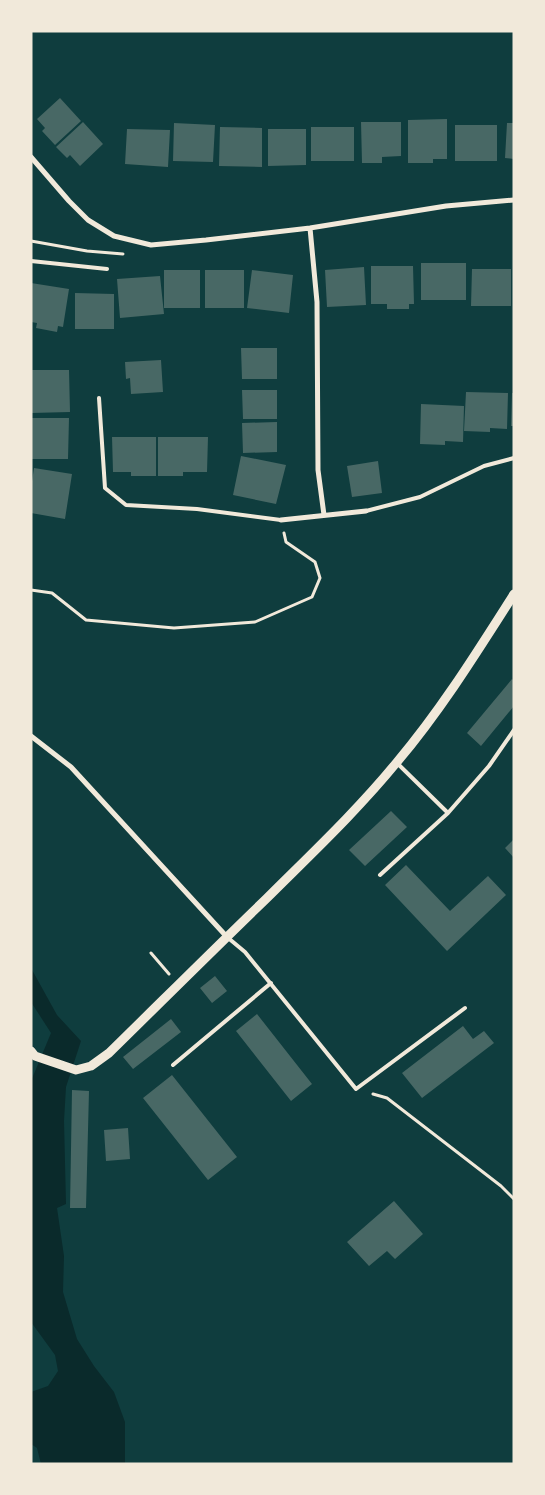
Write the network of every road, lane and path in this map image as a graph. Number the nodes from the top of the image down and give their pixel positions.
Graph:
1 (31, 158) edge
2 (514, 200) edge
3 (310, 228) junction
4 (31, 241) edge
5 (151, 245) junction
6 (31, 261) edge
7 (107, 269) dead end
8 (99, 398) dead end
9 (514, 458) edge
10 (366, 510) joint
11 (324, 515) junction
12 (281, 520) junction
13 (31, 590) edge
14 (514, 594) edge
15 (514, 730) edge
16 (31, 736) edge
17 (397, 763) junction
18 (448, 813) junction
19 (380, 875) dead end
20 (227, 937) junction
21 (151, 953) dead end
22 (271, 983) junction
23 (178, 985) junction
24 (465, 1008) dead end
25 (33, 1054) edge
26 (173, 1065) dead end
27 (356, 1089) junction
28 (514, 1199) edge

1 - 5 street
2 - 3 street
3 - 5 street
3 - 11 street
4 - 5 path
6 - 7 lane
8 - 12 lane
9 - 10 lane
10 - 11 street
11 - 12 street
12 - 13 path
14 - 17 street
15 - 18 lane
16 - 20 street
17 - 18 lane
17 - 20 street
18 - 19 lane
20 - 22 lane
20 - 23 street
21 - 23 path
22 - 26 lane
22 - 27 lane
23 - 25 street
24 - 27 lane
27 - 28 path

